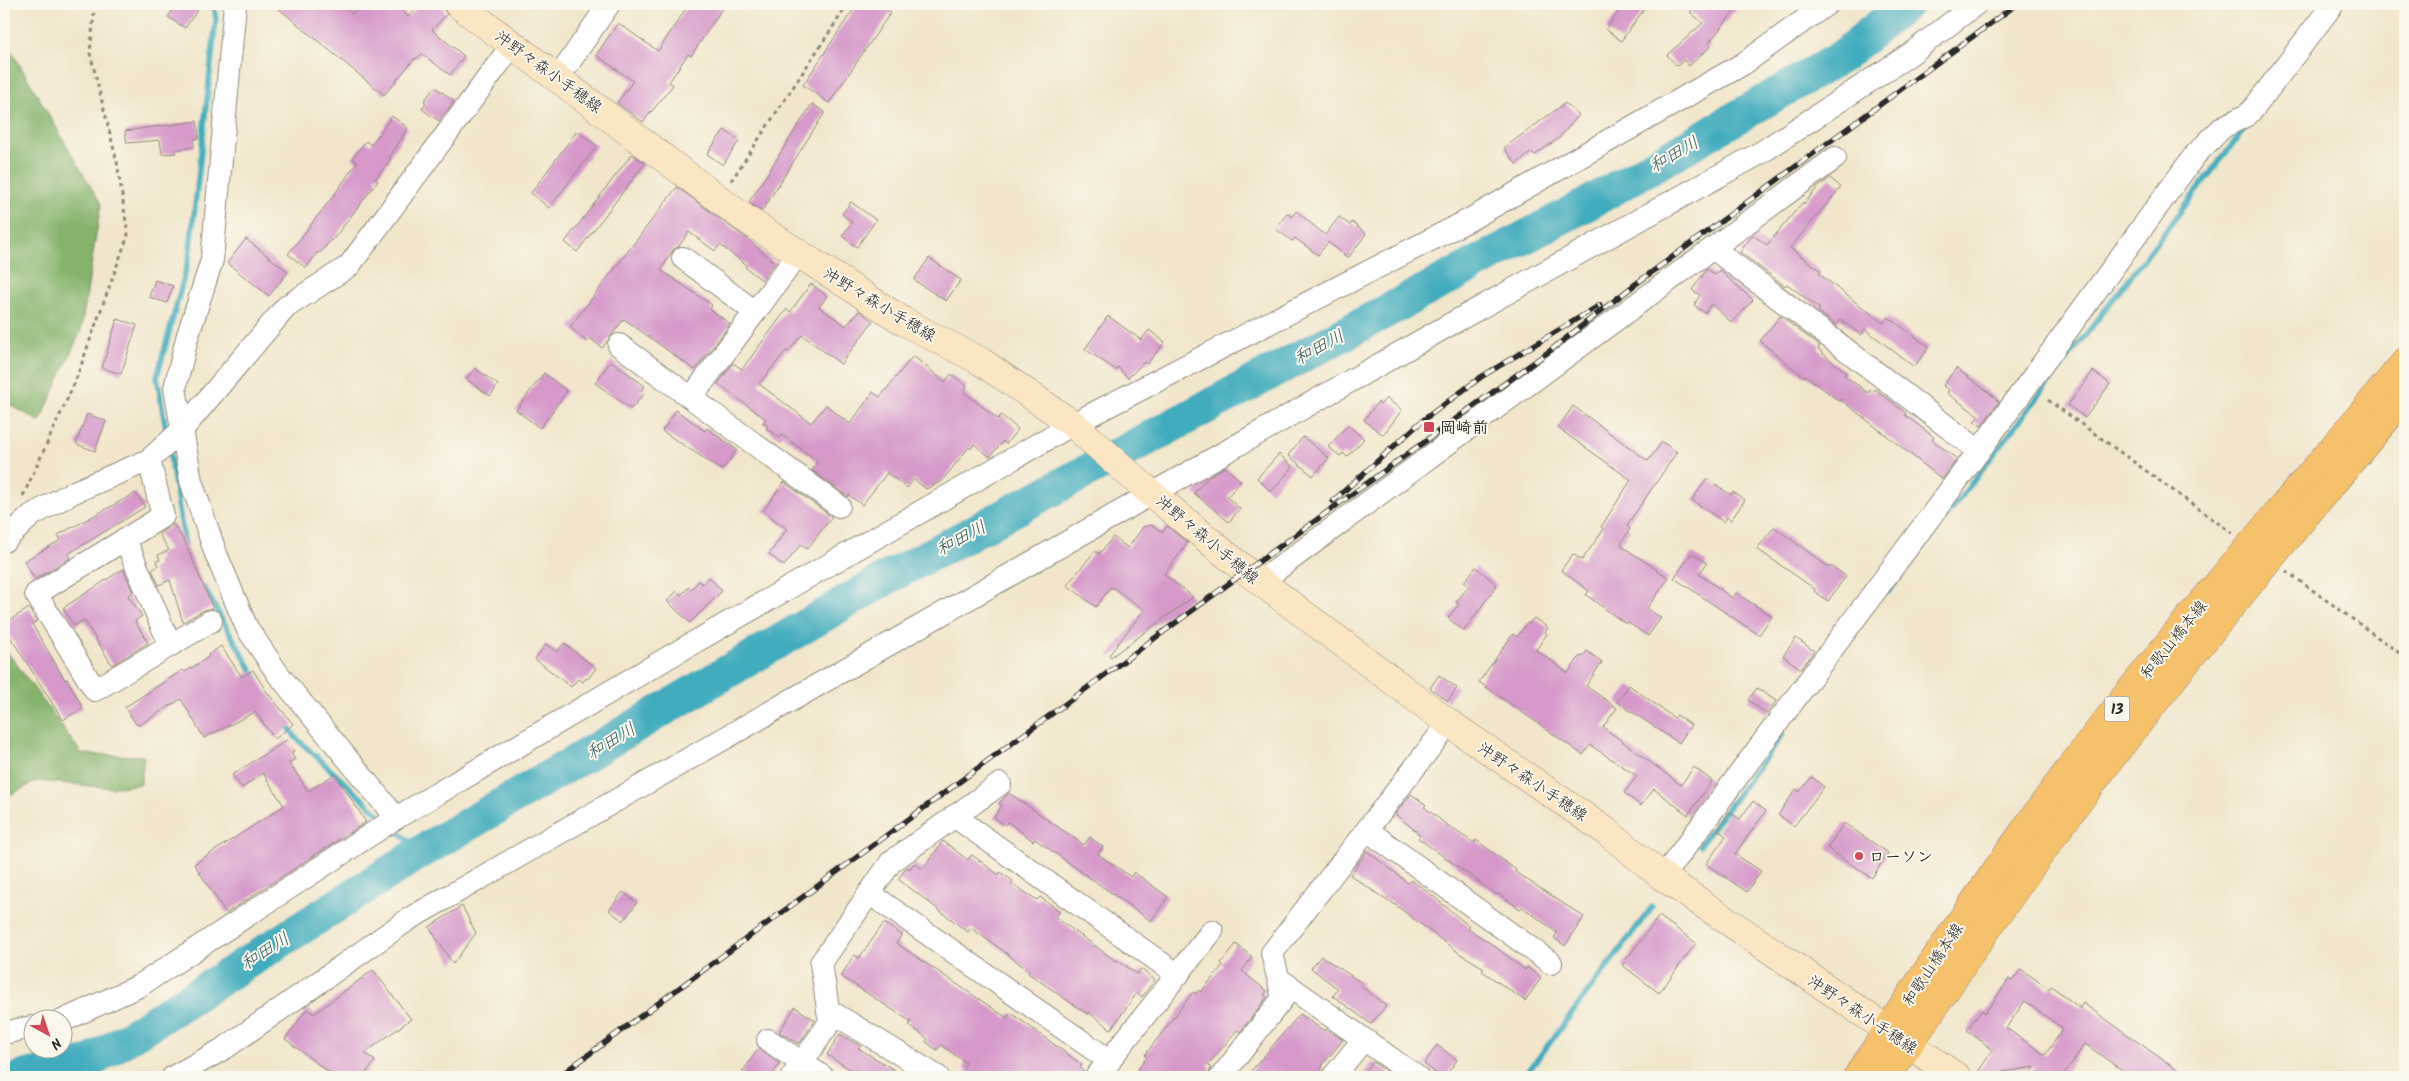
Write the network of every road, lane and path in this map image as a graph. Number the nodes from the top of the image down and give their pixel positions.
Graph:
1 (95, 4) edge
2 (235, 4) edge
3 (458, 4) edge
4 (609, 4) edge
5 (848, 4) edge
6 (1827, 4) edge
7 (1976, 4) edge
8 (2333, 4) edge
9 (513, 44) junction
10 (559, 77) junction
11 (1836, 158) dead end
12 (719, 198) junction
13 (1714, 249) junction
14 (798, 253) junction
15 (683, 258) dead end
16 (755, 312) junction
17 (619, 345) dead end
18 (2405, 362) edge
19 (2405, 397) edge
20 (691, 398) junction
21 (2048, 400) dead end
22 (1077, 428) junction
23 (181, 431) junction
24 (1979, 451) junction
25 (149, 460) junction
26 (1149, 490) junction
27 (839, 506) dead end
28 (21, 524) junction
29 (125, 540) junction
30 (4, 541) edge
31 (2259, 552) junction
32 (1260, 582) junction
33 (211, 621) dead end
34 (170, 645) junction
35 (2405, 657) edge
36 (1449, 723) junction
37 (1000, 784) dead end
38 (954, 816) junction
39 (396, 818) junction
40 (1367, 830) junction
41 (1663, 877) junction
42 (869, 893) junction
43 (1212, 931) dead end
44 (1551, 963) dead end
45 (1178, 975) junction
46 (1279, 979) junction
47 (828, 1010) junction
48 (72, 1016) edge
49 (22, 1029) edge
50 (4, 1032) edge
51 (1898, 1038) junction
52 (768, 1040) dead end
53 (1363, 1040) junction
54 (1103, 1069) edge
55 (797, 1070) edge
56 (173, 1077) edge
57 (823, 1077) edge
58 (938, 1077) edge
59 (1221, 1077) edge
60 (1333, 1077) edge
61 (1417, 1077) edge
62 (1857, 1077) edge
63 (1887, 1077) edge
64 (1957, 1077) edge

1 - 28 path
2 - 23 street
3 - 9 main road, 沖野々森小手穂線
4 - 10 street
5 - 12 path
6 - 22 street
7 - 26 street
8 - 24 street
9 - 10 main road, 沖野々森小手穂線
9 - 23 street
10 - 12 main road, 沖野々森小手穂線
11 - 13 street
12 - 14 main road, 沖野々森小手穂線
13 - 24 street
13 - 32 street
14 - 16 street
14 - 22 main road, 沖野々森小手穂線
15 - 16 street
16 - 20 street
17 - 20 street
18 - 31 main road, 和歌山橋本線 / 13
19 - 31 main road, 和歌山橋本線 / 13
20 - 27 street
21 - 31 path
22 - 26 main road, 沖野々森小手穂線
22 - 39 street
23 - 25 street
23 - 39 street
24 - 41 street
25 - 28 street
25 - 29 street
26 - 32 main road, 沖野々森小手穂線
26 - 56 street
28 - 30 street
29 - 34 street
29 - 34 street
31 - 35 path
31 - 51 main road, 和歌山橋本線 / 13
32 - 36 main road, 沖野々森小手穂線
33 - 34 street
36 - 40 street
36 - 41 main road, 沖野々森小手穂線
37 - 38 street
38 - 42 street
38 - 45 street
39 - 48 street
40 - 44 street
40 - 46 street
41 - 51 main road, 沖野々森小手穂線
42 - 47 street
42 - 54 street
43 - 45 street
45 - 54 street
46 - 53 street
46 - 59 street
47 - 55 street
47 - 58 street
49 - 50 street
51 - 62 main road, 和歌山橋本線 / 13
51 - 63 main road, 和歌山橋本線 / 13
51 - 64 main road, 沖野々森小手穂線
52 - 55 street
53 - 60 street
53 - 61 street
55 - 57 street

